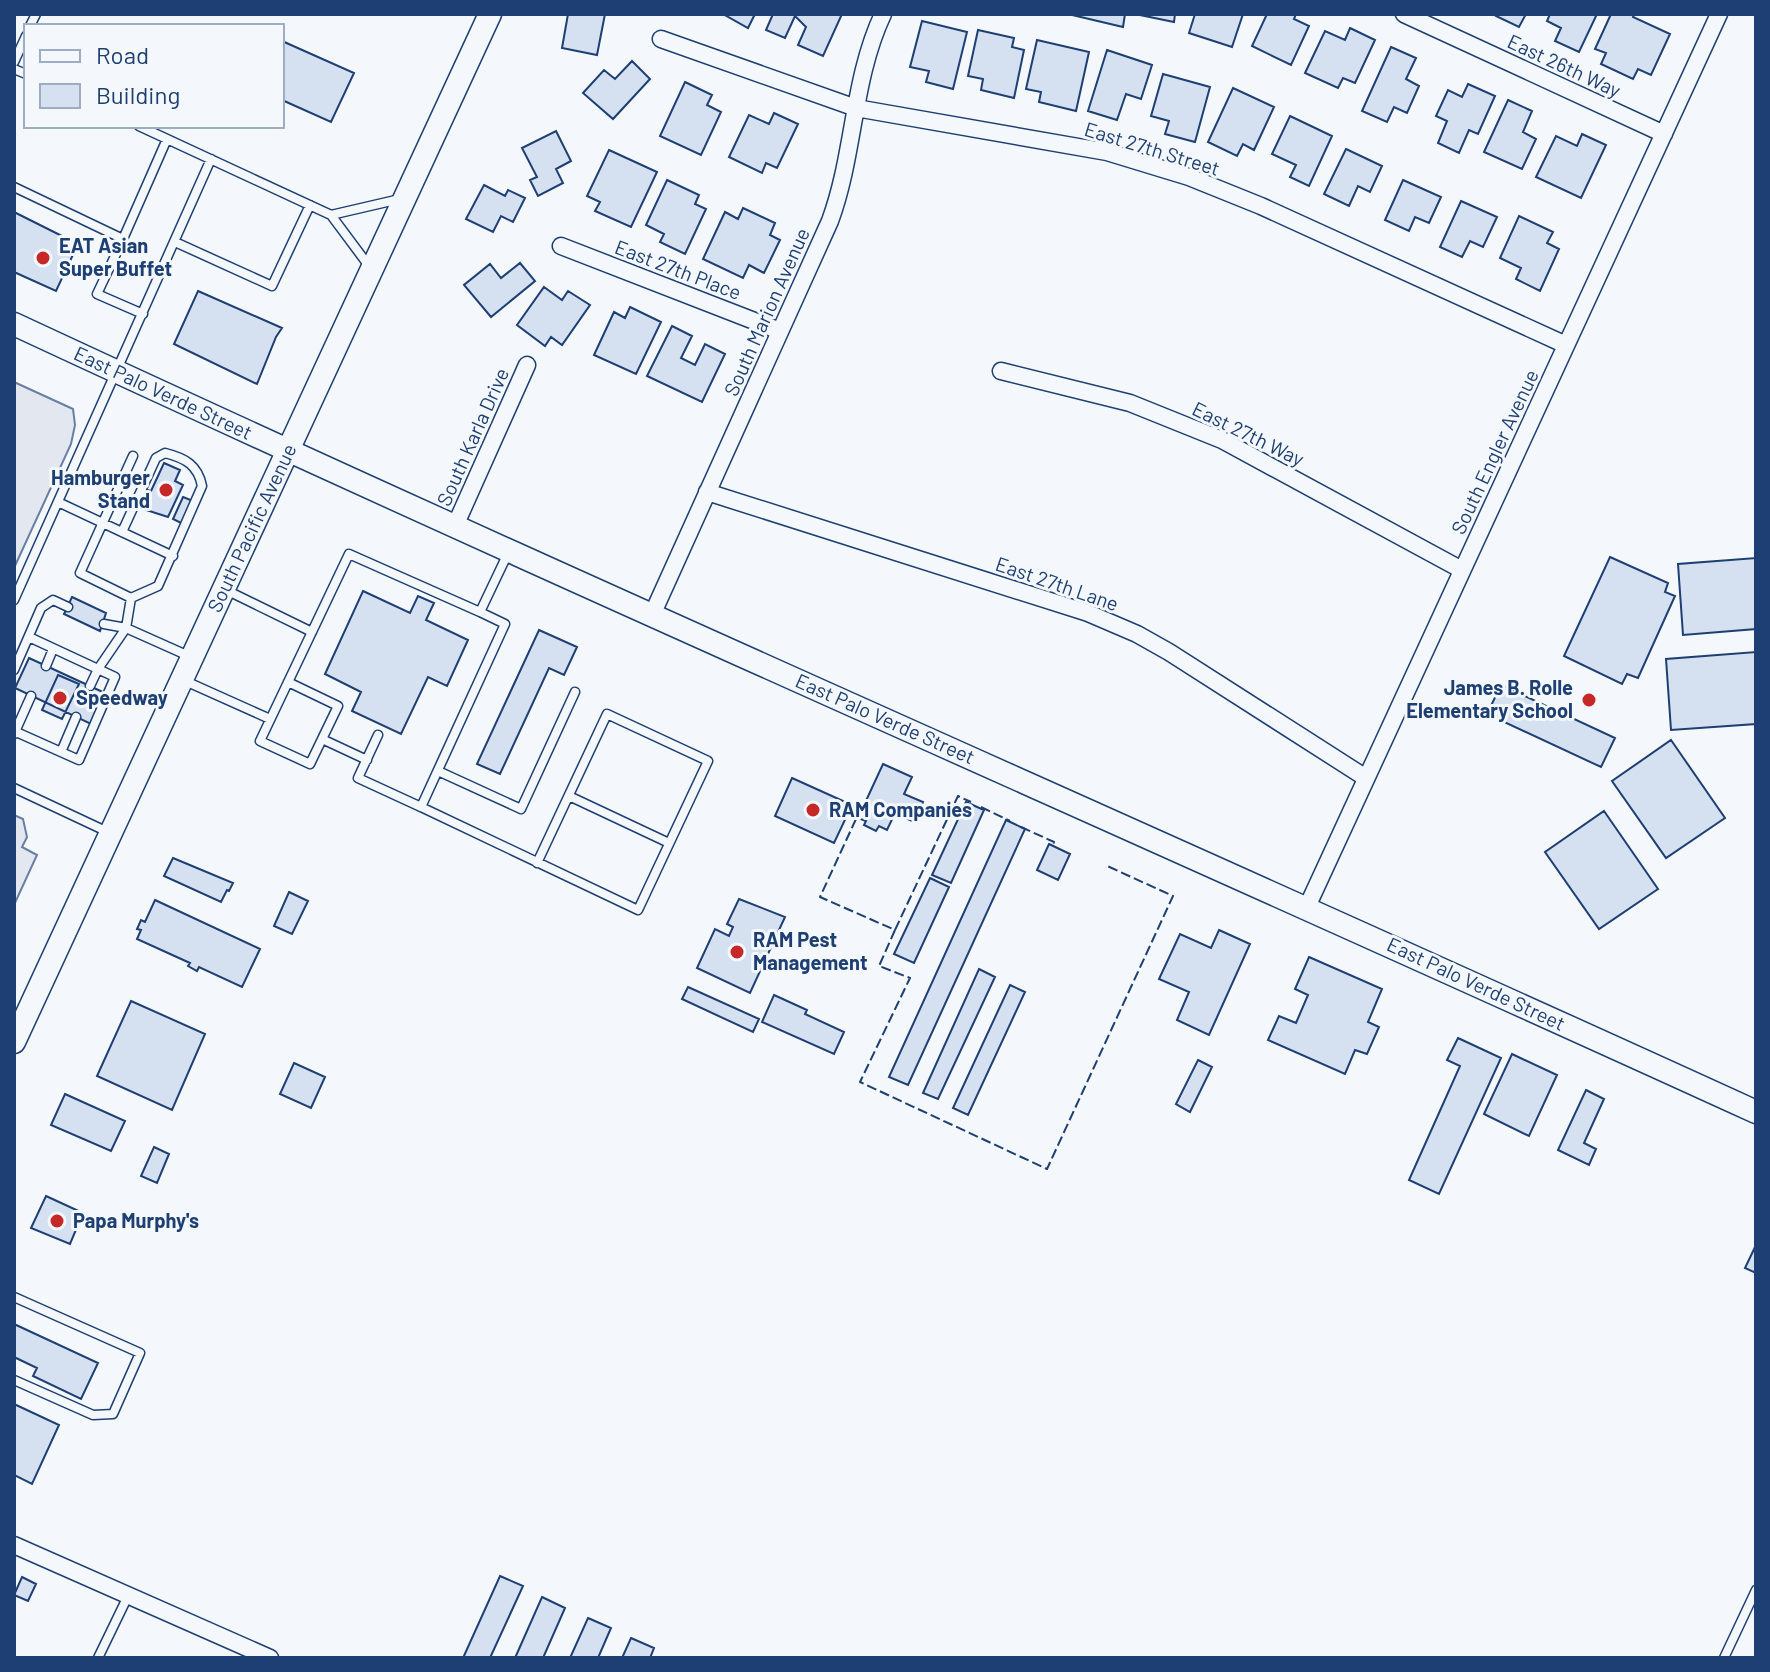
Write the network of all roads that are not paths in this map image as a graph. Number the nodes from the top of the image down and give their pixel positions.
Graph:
1 (490, 14) edge
2 (883, 14) edge
3 (1404, 14) edge
4 (1719, 14) edge
5 (661, 39) dead end
6 (24, 40) edge
7 (14, 62) edge
8 (856, 108) junction
9 (143, 128) edge
10 (1664, 134) junction
11 (167, 139) junction
12 (211, 159) junction
13 (14, 187) edge
14 (404, 198) junction
15 (310, 205) junction
16 (331, 215) junction
17 (123, 239) junction
18 (175, 242) junction
19 (561, 246) dead end
20 (371, 269) junction
21 (143, 314) junction
22 (14, 324) edge
23 (780, 331) junction
24 (1566, 345) junction
25 (527, 365) dead end
26 (1001, 371) dead end
27 (117, 372) junction
28 (287, 451) junction
29 (133, 456) dead end
30 (707, 492) junction
31 (58, 502) junction
32 (102, 522) junction
33 (455, 526) junction
34 (122, 532) junction
35 (509, 550) junction
36 (173, 556) junction
37 (1462, 570) junction
38 (224, 589) junction
39 (131, 598) junction
40 (14, 600) edge
41 (68, 607) dead end
42 (480, 612) junction
43 (652, 615) junction
44 (104, 624) dead end
45 (126, 628) junction
46 (312, 632) junction
47 (29, 637) junction
48 (53, 649) junction
49 (192, 657) junction
50 (46, 666) dead end
51 (98, 669) junction
52 (14, 670) edge
53 (181, 679) junction
54 (288, 682) junction
55 (90, 686) dead end
56 (575, 692) dead end
57 (31, 696) dead end
58 (76, 717) dead end
59 (270, 719) junction
60 (15, 732) edge
61 (378, 735) dead end
62 (322, 739) junction
63 (61, 752) junction
64 (367, 760) junction
65 (438, 771) junction
66 (1366, 778) junction
67 (14, 788) edge
68 (569, 796) junction
69 (421, 807) junction
70 (110, 833) junction
71 (669, 843) junction
72 (537, 863) junction
73 (1307, 907) junction
74 (14, 1042) edge
75 (1756, 1112) edge
76 (14, 1297) edge
77 (14, 1380) edge
78 (14, 1545) edge
79 (1756, 1590) edge
80 (128, 1596) junction
81 (98, 1658) edge
82 (270, 1658) edge
83 (1724, 1658) edge

1 - 14 street, South Pacific Avenue
2 - 8 street, South Marion Avenue
3 - 10 street, East 26th Way
4 - 10 street, South Engler Avenue
5 - 8 street, East 27th Street
6 - 7 lane
8 - 23 street, South Marion Avenue
8 - 24 street, East 27th Street
9 - 11 lane
10 - 24 street, South Engler Avenue
11 - 12 lane
11 - 17 lane
12 - 15 lane
12 - 18 lane
13 - 17 lane
14 - 16 lane
14 - 20 street, South Pacific Avenue
15 - 16 lane
15 - 18 lane
16 - 20 lane
17 - 21 lane
18 - 21 lane
19 - 23 street, East 27th Place
20 - 28 street, South Pacific Avenue
21 - 27 lane
22 - 27 street, East Palo Verde Street
23 - 30 street, South Marion Avenue
24 - 37 street, South Engler Avenue
25 - 33 street, South Karla Drive
26 - 37 street, East 27th Way
27 - 28 street, East Palo Verde Street
27 - 31 lane
28 - 33 street, East Palo Verde Street
28 - 38 street, South Pacific Avenue
29 - 32 lane
30 - 43 street, South Marion Avenue
30 - 66 street, East 27th Lane
31 - 32 lane
31 - 40 lane
32 - 34 lane
32 - 39 lane
33 - 35 street, East Palo Verde Street
34 - 36 lane
34 - 36 lane
35 - 42 lane
35 - 43 street, East Palo Verde Street
36 - 39 lane
37 - 66 street, South Engler Avenue
38 - 46 lane
38 - 49 street, South Pacific Avenue
39 - 45 lane
41 - 47 lane
42 - 46 lane
42 - 65 lane
43 - 73 street, East Palo Verde Street
44 - 45 lane
45 - 49 lane
45 - 51 lane
46 - 54 lane
47 - 48 lane
47 - 52 lane
48 - 50 lane
48 - 51 lane
49 - 53 street, South Pacific Avenue
51 - 55 lane
51 - 63 lane
53 - 59 lane
53 - 70 street, South Pacific Avenue
54 - 59 lane
54 - 62 lane
56 - 65 lane
57 - 60 lane
58 - 63 lane
59 - 62 lane
60 - 63 lane
61 - 64 lane
62 - 64 lane
64 - 69 lane
65 - 69 lane
66 - 73 street, South Engler Avenue
67 - 70 lane
68 - 71 lane
68 - 71 lane
68 - 72 lane
69 - 72 lane
70 - 74 street, South Pacific Avenue
71 - 72 lane
73 - 75 street, East Palo Verde Street
76 - 77 lane
78 - 80 street
79 - 83 lane
80 - 81 lane
80 - 82 street

